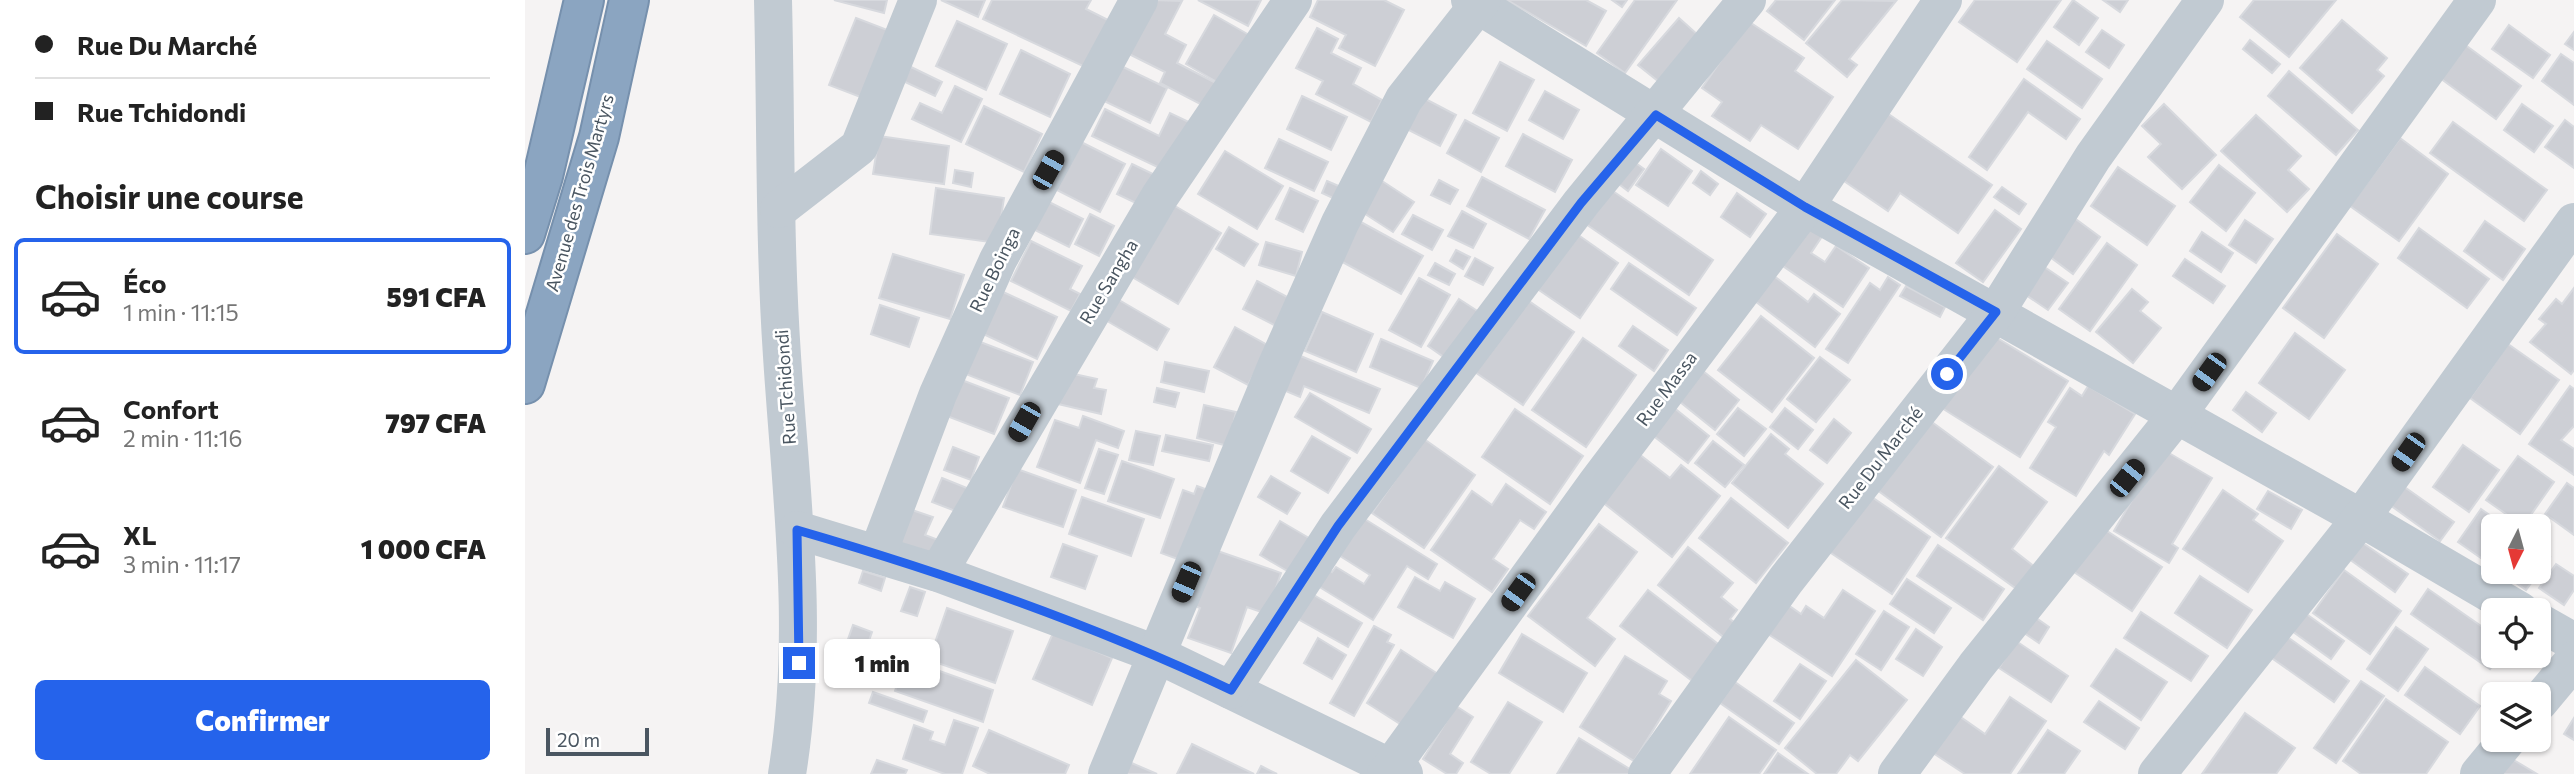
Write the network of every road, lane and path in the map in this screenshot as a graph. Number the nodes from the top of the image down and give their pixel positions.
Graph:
1 (584, 0) edge
2 (629, 0) edge
3 (773, 0) edge
4 (918, 0) edge
5 (1139, 0) edge
6 (1293, 0) edge
7 (1747, 0) edge
8 (1943, 0) edge
9 (2205, 0) edge
10 (2477, 0) edge
11 (1477, 2) edge
12 (1656, 115) junction
13 (1805, 207) junction
14 (779, 209) junction
15 (2574, 222) edge
16 (525, 234) edge
17 (1996, 312) junction
18 (525, 384) edge
19 (2178, 415) junction
20 (2361, 517) junction
21 (797, 530) junction
22 (878, 553) junction
23 (937, 573) junction
24 (2498, 598) edge
25 (2551, 629) edge
26 (2574, 642) edge
27 (1156, 654) junction
28 (2574, 660) edge
29 (2551, 688) edge
30 (1231, 690) junction
31 (2497, 752) edge
32 (1393, 771) edge
33 (787, 774) edge
34 (1107, 774) edge
35 (1647, 774) edge
36 (1897, 774) edge
37 (2157, 774) edge
38 (2479, 774) edge

1 - 16 highway
2 - 18 highway, Avenue des Trois Martyrs
3 - 14 street, Rue Tchidondi
4 - 14 street
5 - 22 street, Rue Boinga
6 - 23 street, Rue Sangha
7 - 12 street
8 - 13 street, Rue Massa
9 - 17 street, Rue Du Marché
10 - 19 street
11 - 12 street
11 - 27 street
12 - 13 street
12 - 30 street
13 - 17 street
13 - 32 street, Rue Massa
14 - 21 street, Rue Tchidondi
15 - 20 street
17 - 19 street
17 - 35 street, Rue Du Marché
19 - 20 street
19 - 36 street
20 - 24 street
20 - 37 street
21 - 22 street
21 - 33 street, Rue Tchidondi
22 - 23 street
23 - 27 street
25 - 26 street
27 - 30 street
27 - 34 street
28 - 29 street
30 - 32 street
31 - 38 street

